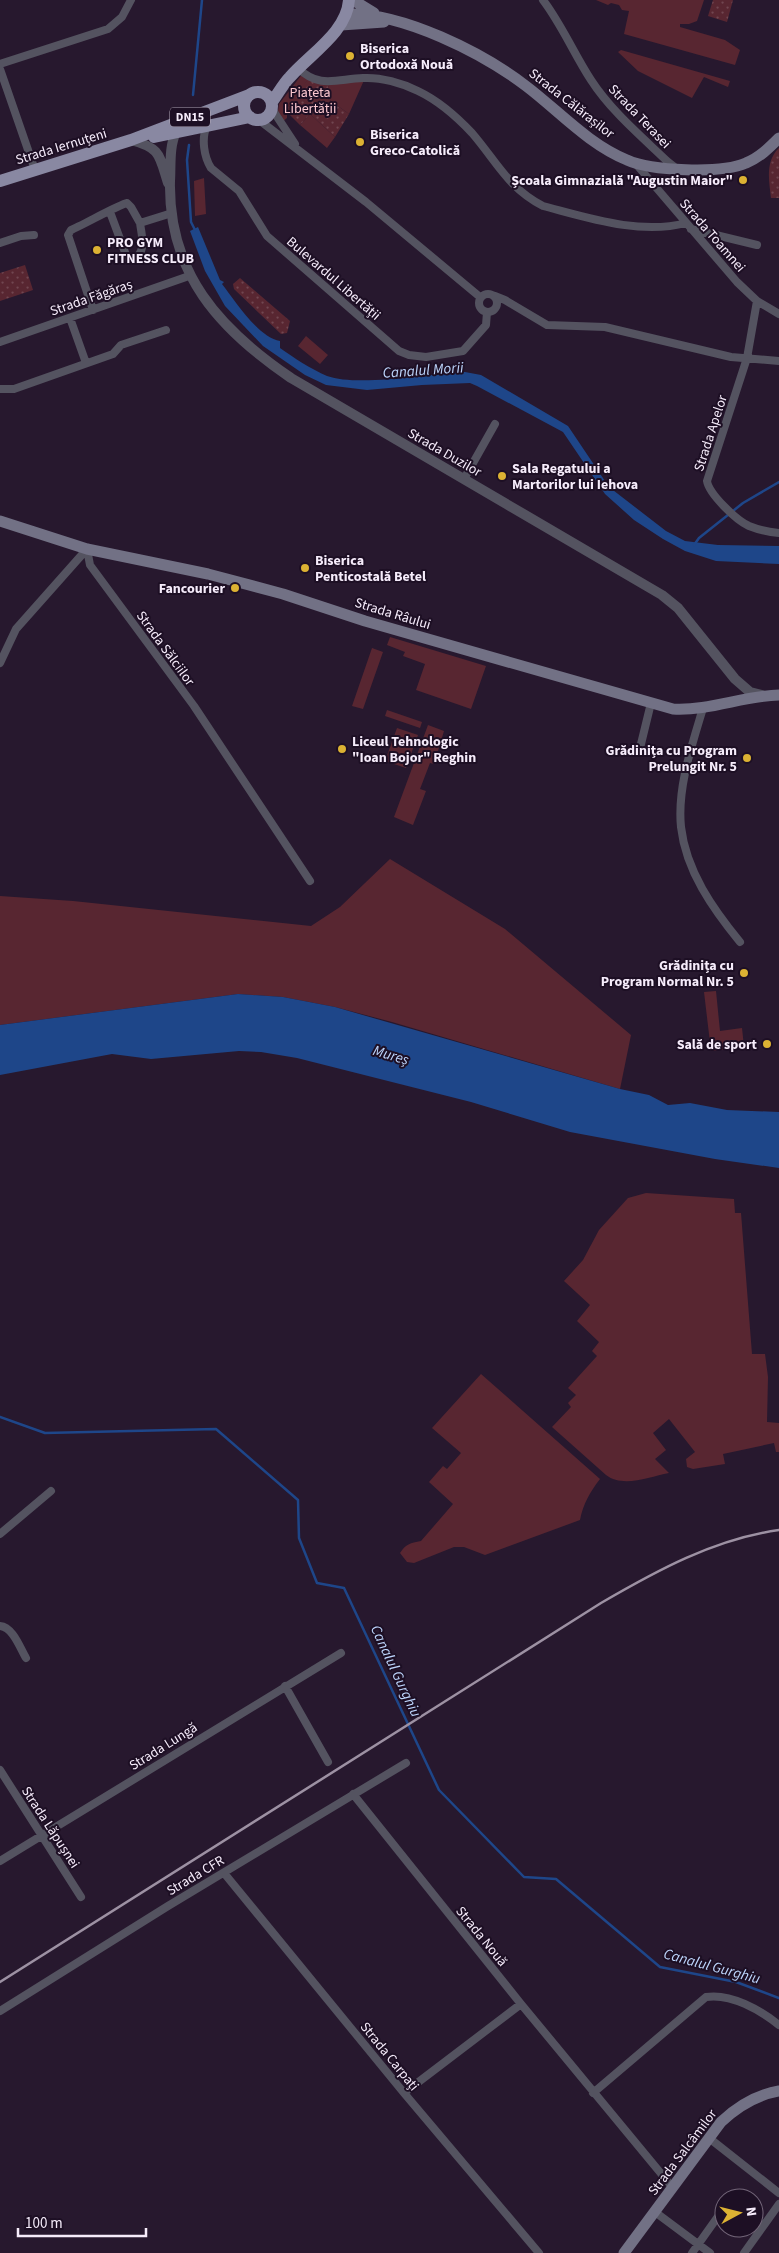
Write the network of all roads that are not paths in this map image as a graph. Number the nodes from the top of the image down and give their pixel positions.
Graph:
1 (131, 0) edge
2 (349, 0) edge
3 (354, 0) edge
4 (543, 0) edge
5 (346, 14) junction
6 (377, 15) junction
7 (395, 21) junction
8 (363, 22) junction
9 (340, 26) junction
10 (0, 64) edge
11 (0, 69) edge
12 (294, 73) junction
13 (262, 92) junction
14 (249, 95) junction
15 (272, 106) junction
16 (254, 118) junction
17 (207, 126) junction
18 (176, 132) junction
19 (779, 138) edge
20 (131, 140) junction
21 (299, 150) junction
22 (636, 164) junction
23 (677, 169) junction
24 (35, 170) junction
25 (0, 181) edge
26 (170, 191) junction
27 (110, 212) junction
28 (172, 213) junction
29 (140, 223) junction
30 (689, 226) junction
31 (34, 235) dead end
32 (0, 243) edge
33 (757, 244) dead end
34 (189, 276) junction
35 (495, 296) junction
36 (480, 298) junction
37 (757, 301) junction
38 (512, 304) junction
39 (497, 306) junction
40 (93, 310) junction
41 (487, 312) junction
42 (779, 314) edge
43 (70, 318) junction
44 (166, 330) dead end
45 (0, 342) edge
46 (747, 358) junction
47 (779, 361) edge
48 (86, 363) junction
49 (0, 388) edge
50 (495, 424) dead end
51 (464, 479) junction
52 (0, 521) edge
53 (779, 533) edge
54 (87, 549) junction
55 (0, 663) edge
56 (779, 694) edge
57 (762, 696) junction
58 (651, 703) junction
59 (703, 708) junction
60 (640, 748) dead end
61 (310, 881) dead end
62 (740, 942) dead end
63 (51, 1491) dead end
64 (0, 1534) edge
65 (0, 1626) edge
66 (341, 1653) dead end
67 (26, 1658) dead end
68 (285, 1686) junction
69 (328, 1762) dead end
70 (406, 1763) dead end
71 (0, 1770) edge
72 (353, 1794) junction
73 (41, 1835) junction
74 (0, 1861) edge
75 (224, 1873) junction
76 (81, 1897) dead end
77 (521, 2004) junction
78 (0, 2011) edge
79 (779, 2025) edge
80 (779, 2091) edge
81 (404, 2093) junction
82 (593, 2093) junction
83 (709, 2138) junction
84 (673, 2188) junction
85 (779, 2193) edge
86 (779, 2204) edge
87 (655, 2212) junction
88 (714, 2222) edge
89 (698, 2244) junction
90 (539, 2253) edge
91 (624, 2253) edge
92 (692, 2253) edge
93 (710, 2253) edge
94 (744, 2253) edge

1 - 10 street
2 - 5 main road
3 - 6 main road
4 - 23 street, Strada Terasei
5 - 6 main road, Strada Călărașilor
5 - 8 main road
5 - 9 main road, DN15
6 - 7 main road, Strada Călărașilor
7 - 8 main road, Strada Călărașilor
7 - 22 main road, Strada Călărașilor
8 - 9 main road, Strada Călărașilor
9 - 12 main road, DN15
11 - 24 street
12 - 13 main road, DN15
12 - 15 main road, DN15
12 - 30 street
13 - 14 main road, DN15
13 - 15 main road
14 - 16 main road
14 - 20 main road, Strada Iernuțeni / DN15
15 - 16 main road, DN15
15 - 21 street
16 - 17 main road, Strada Iernuțeni / DN15
16 - 21 street
17 - 18 main road, Strada Iernuțeni / DN15
17 - 41 street, Bulevardul Libertății
18 - 20 main road, Strada Iernuțeni / DN15
18 - 26 street, Strada Duzilor
19 - 23 main road, Strada Călărașilor
20 - 24 main road, Strada Iernuțeni / DN15
20 - 26 street, Strada Duzilor
21 - 36 street
22 - 23 main road, Strada Călărașilor
22 - 30 street, Strada Toamnei
24 - 25 main road, Strada Iernuțeni / DN15
26 - 28 street, Strada Duzilor
27 - 29 street
27 - 29 street
27 - 40 street
28 - 29 street
28 - 34 street, Strada Duzilor
30 - 33 street
30 - 37 street, Strada Toamnei
31 - 32 street
34 - 40 street, Strada Făgăraș
34 - 51 street, Strada Duzilor
35 - 36 street
35 - 38 street
35 - 39 street
36 - 41 street
37 - 42 street, Strada Toamnei
37 - 46 street, Strada Apelor
38 - 39 street
38 - 46 street
39 - 41 street
40 - 43 street, Strada Făgăraș
43 - 45 street, Strada Făgăraș
43 - 48 street
44 - 48 street
46 - 47 street
46 - 53 street, Strada Apelor
48 - 49 street
50 - 51 street
51 - 57 street, Strada Duzilor
52 - 54 main road, Strada Râului
54 - 55 street
54 - 58 main road, Strada Râului
54 - 61 street, Strada Sălciilor
56 - 57 main road, Strada Râului
57 - 59 main road, Strada Râului
58 - 59 main road, Strada Râului
58 - 60 street
59 - 62 street
63 - 64 street
65 - 67 street
66 - 68 street, Strada Lungă
68 - 69 street
68 - 73 street, Strada Lungă
70 - 72 street, Strada CFR
71 - 73 street, Strada Lăpușnei
72 - 75 street, Strada CFR
72 - 77 street, Strada Nouă
73 - 74 street, Strada Lungă
73 - 76 street, Strada Lăpușnei
75 - 78 street, Strada CFR
75 - 81 street, Strada Carpați
77 - 81 street
77 - 82 street, Strada Nouă
79 - 82 street
80 - 83 main road, Strada Salcâmilor
81 - 90 street, Strada Carpați
82 - 84 street, Strada Nouă
83 - 84 main road, Strada Salcâmilor
83 - 85 street
84 - 87 main road, Strada Salcâmilor
86 - 94 street
87 - 89 street
87 - 91 main road, Strada Salcâmilor
88 - 89 street
89 - 92 street
89 - 93 street

